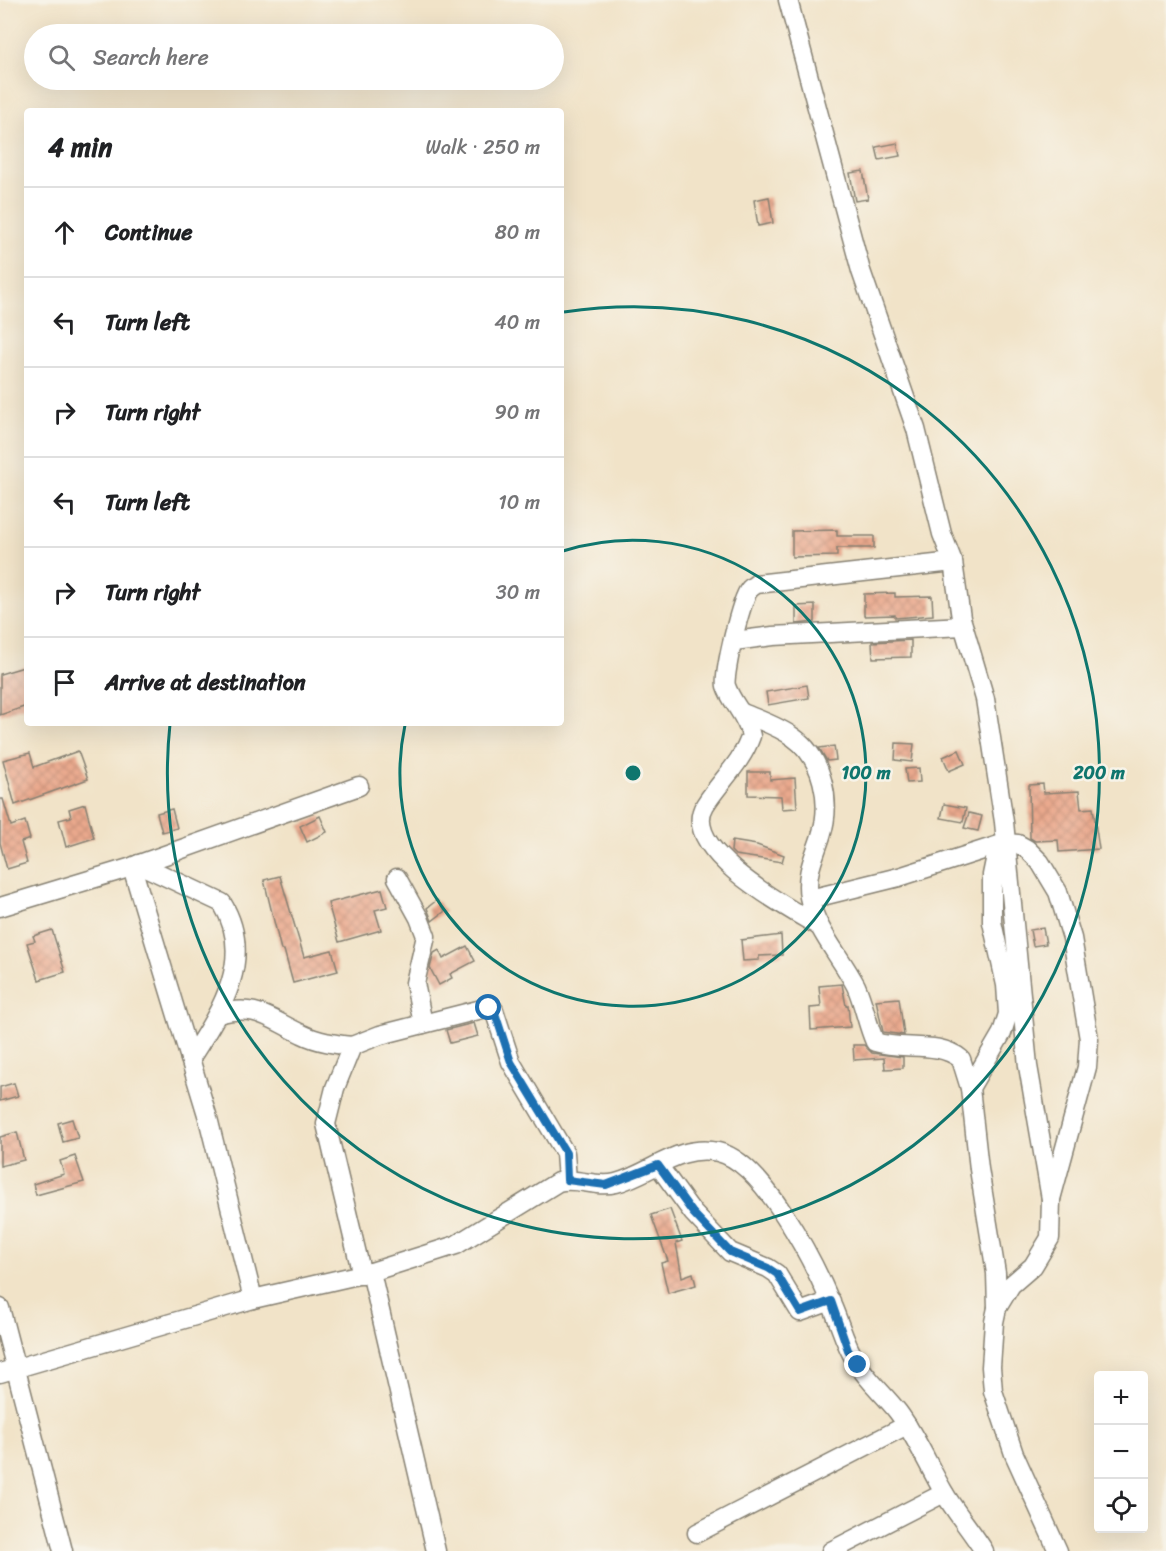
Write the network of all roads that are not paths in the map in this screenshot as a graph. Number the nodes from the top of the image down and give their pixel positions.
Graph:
1 (788, 0) edge
2 (953, 562) junction
3 (963, 626) junction
4 (734, 641) junction
5 (743, 713) junction
6 (359, 786) dead end
7 (1002, 845) junction
8 (136, 866) junction
9 (397, 878) dead end
10 (810, 899) junction
11 (0, 907) edge
12 (817, 925) junction
13 (218, 1014) junction
14 (423, 1024) junction
15 (352, 1046) junction
16 (190, 1059) junction
17 (970, 1088) junction
18 (658, 1165) junction
19 (567, 1180) junction
20 (1051, 1199) junction
21 (366, 1274) junction
22 (253, 1299) junction
23 (831, 1301) junction
24 (0, 1308) edge
25 (997, 1308) junction
26 (8, 1370) edge
27 (907, 1425) junction
28 (944, 1493) junction
29 (697, 1533) dead end
30 (63, 1551) edge
31 (436, 1551) edge
32 (831, 1551) edge
33 (984, 1551) edge
34 (1058, 1551) edge

1 - 2 street
2 - 3 street
2 - 4 street
3 - 4 street
3 - 7 street
4 - 5 street
5 - 10 street
5 - 12 street
6 - 8 street
7 - 10 street
7 - 17 street
7 - 20 street
7 - 20 street
8 - 11 street
8 - 13 street
8 - 16 street
9 - 14 street
10 - 12 street
12 - 17 street
13 - 15 street
13 - 16 street
14 - 15 street
14 - 19 street
15 - 21 street
16 - 22 street
17 - 25 street
18 - 19 street
18 - 23 street
18 - 23 street
19 - 21 street
20 - 25 street
21 - 22 street
21 - 31 street
22 - 26 street
23 - 27 street
24 - 26 street
25 - 34 street
26 - 30 street
27 - 28 street
27 - 29 street
28 - 32 street
28 - 33 street

